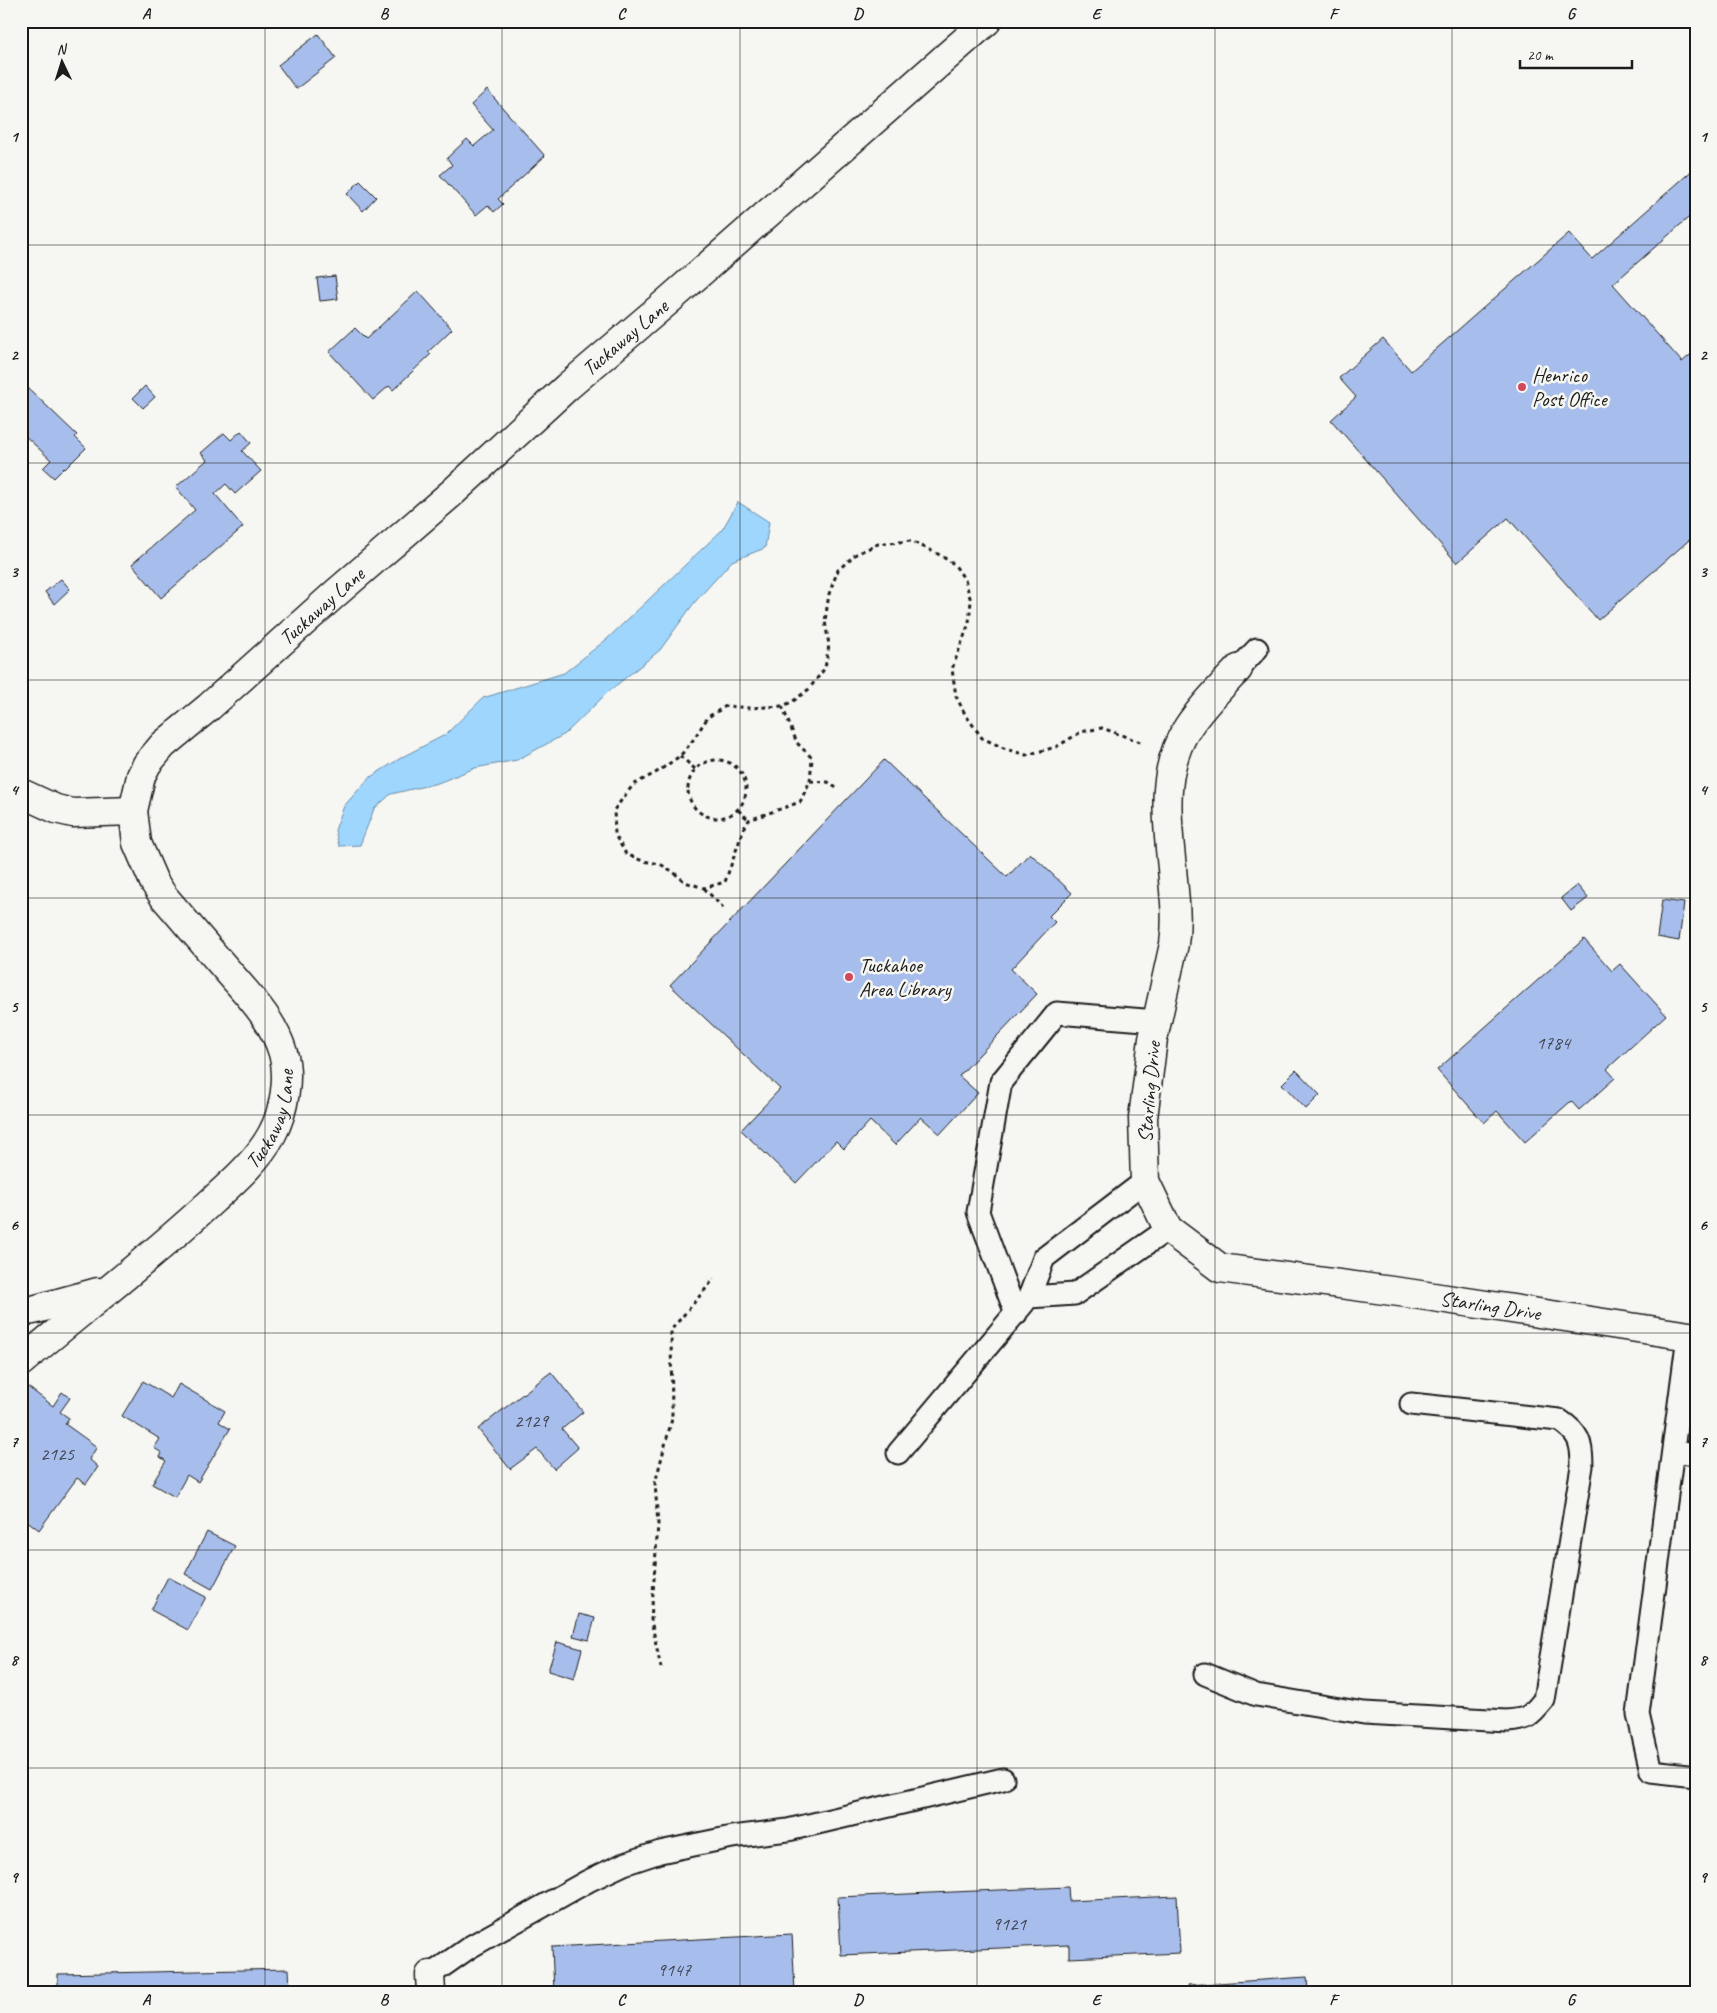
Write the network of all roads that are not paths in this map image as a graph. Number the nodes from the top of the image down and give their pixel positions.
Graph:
1 (986, 21) edge
2 (1257, 649) dead end
3 (1238, 669) joint
4 (21, 794) edge
5 (133, 811) junction
6 (1156, 1021) junction
7 (1145, 1181) junction
8 (1168, 1229) junction
9 (107, 1290) junction
10 (1029, 1297) junction
11 (21, 1312) edge
12 (1016, 1314) junction
13 (1692, 1337) edge
14 (21, 1362) edge
15 (1411, 1404) dead end
16 (1673, 1452) junction
17 (898, 1453) dead end
18 (1696, 1454) edge
19 (1205, 1674) dead end
20 (1696, 1776) edge
21 (1003, 1779) dead end
22 (431, 1983) edge

1 - 5 street, Tuckaway Lane
2 - 3 lane
3 - 6 street, Starling Drive
4 - 5 street
5 - 9 street, Tuckaway Lane
6 - 7 street, Starling Drive
6 - 12 lane
7 - 8 street, Starling Drive
7 - 10 lane
8 - 10 lane
8 - 13 street, Starling Drive
9 - 11 street, Tuckaway Lane
9 - 14 street, Tuckaway Lane
10 - 12 lane
12 - 17 lane
13 - 16 lane
15 - 19 lane
16 - 18 lane
16 - 20 lane
21 - 22 lane

